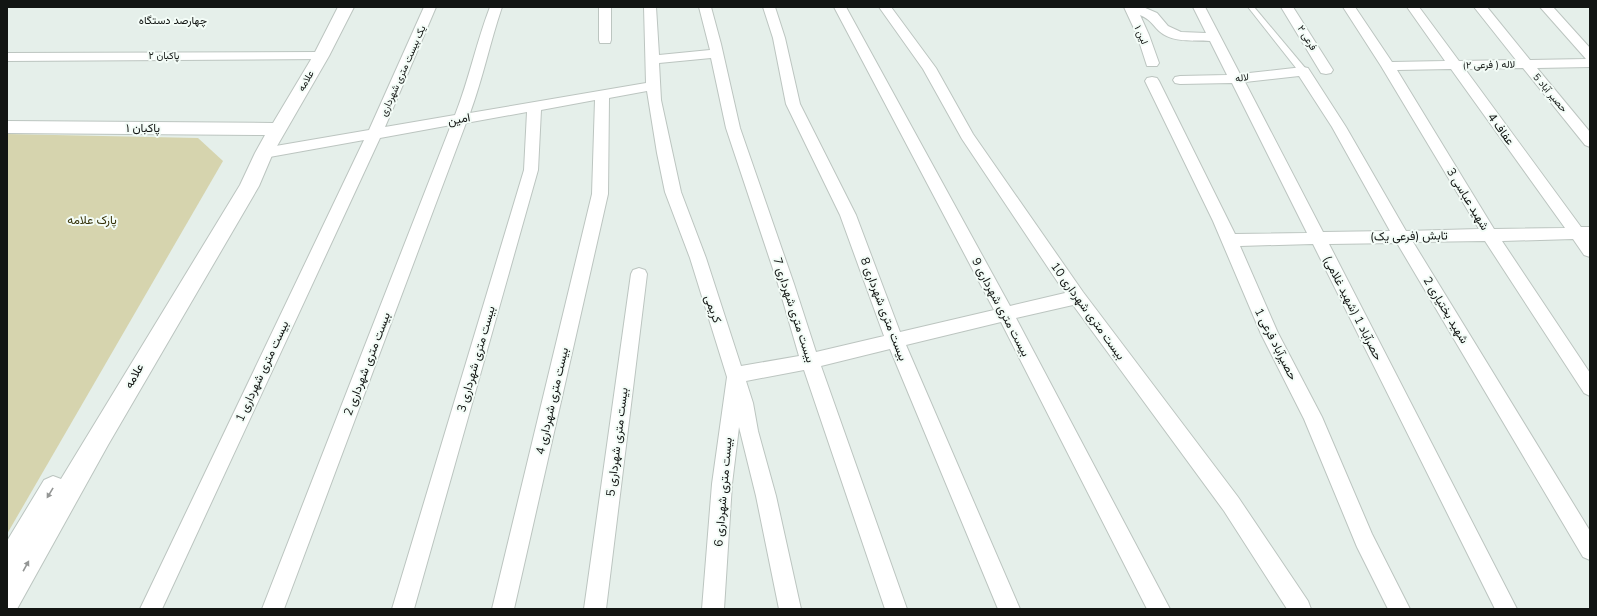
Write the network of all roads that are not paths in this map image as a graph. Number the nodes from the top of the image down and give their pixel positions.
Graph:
1 (346, 7) edge
2 (430, 7) edge
3 (496, 7) edge
4 (605, 7) edge
5 (650, 7) edge
6 (705, 7) edge
7 (769, 7) edge
8 (840, 7) edge
9 (885, 7) edge
10 (1130, 7) edge
11 (1199, 7) edge
12 (1251, 7) edge
13 (1287, 7) edge
14 (1349, 7) edge
15 (1413, 7) edge
16 (1480, 7) edge
17 (1546, 7) edge
18 (1214, 37) junction
19 (605, 40) dead end
20 (717, 53) junction
21 (7, 56) edge
22 (320, 56) junction
23 (1590, 56) edge
24 (652, 60) junction
25 (1152, 63) dead end
26 (1590, 63) edge
27 (1526, 64) junction
28 (1455, 65) junction
29 (1388, 66) junction
30 (1326, 70) dead end
31 (1303, 71) junction
32 (1236, 79) junction
33 (1180, 80) dead end
34 (1152, 81) dead end
35 (653, 86) junction
36 (602, 95) junction
37 (534, 107) junction
38 (460, 119) junction
39 (7, 127) edge
40 (278, 129) junction
41 (374, 134) junction
42 (1590, 142) edge
43 (264, 153) junction
44 (1583, 233) edge
45 (1490, 235) junction
46 (1401, 236) junction
47 (1318, 238) junction
48 (1228, 240) junction
49 (1590, 251) edge
50 (639, 274) dead end
51 (1077, 297) junction
52 (1005, 314) junction
53 (894, 341) junction
54 (810, 361) junction
55 (736, 375) junction
56 (1590, 388) edge
57 (1590, 550) edge
58 (7, 566) edge
59 (7, 600) edge
60 (151, 609) edge
61 (273, 609) edge
62 (403, 609) edge
63 (503, 609) edge
64 (595, 609) edge
65 (713, 609) edge
66 (790, 609) edge
67 (896, 609) edge
68 (1009, 609) edge
69 (1159, 609) edge
70 (1300, 609) edge
71 (1399, 609) edge
72 (1506, 609) edge

1 - 22 street, علامه
2 - 41 street, یک بیست متری شهرداری
3 - 38 street, بیست متری شهرداری 2
4 - 19 street
5 - 24 street, کریمی
6 - 20 street, بیست متری شهرداری 7
7 - 53 street, بیست متری شهرداری 8
8 - 52 street, بیست متری شهرداری 9
9 - 51 street, بیست متری شهرداری 10
10 - 18 street
10 - 25 street, لین ۱
11 - 18 street, حصرآباد 1 (شهید غلامی)
12 - 31 lane
13 - 30 street, ۲ فرعی
14 - 29 street, شهید عباسی 3
15 - 28 street, عفاف 4
16 - 27 street, حصیر آباد 5
17 - 23 street
18 - 32 street, حصرآباد 1 (شهید غلامی)
20 - 24 street
20 - 54 street, بیست متری شهرداری 7
21 - 22 street, پاکبان ۲
22 - 40 street, علامه
24 - 35 street, کریمی
26 - 27 street, لاله ( فرعی ۲)
27 - 28 street, لاله ( فرعی ۲)
27 - 42 street, حصیر آباد 5
28 - 29 street, لاله ( فرعی ۲)
28 - 44 street, عفاف 4
29 - 45 street, شهید عباسی 3
31 - 32 street, لاله
31 - 46 street, شهید بختیاری 2
32 - 33 street, لاله
32 - 47 street, حصرآباد 1 (شهید غلامی)
34 - 48 street, حصیرآباد فرعی 1
35 - 36 street, امین
35 - 55 street, کریمی
36 - 37 street, امین
36 - 63 street, بیست متری شهرداری 4
37 - 38 street, امین
37 - 62 street, بیست متری شهرداری 3
38 - 41 street, امین
38 - 61 street, بیست متری شهرداری 2
39 - 40 street, پاکبان ۱
40 - 43 street, علامه
41 - 43 street, امین
41 - 60 street, بیست متری شهرداری 1
43 -> 58 street, علامه
59 -> 43 street, علامه
44 - 45 street, تابش (فرعی یک)
44 - 49 street, عفاف 4
45 - 46 street, تابش (فرعی یک)
45 - 56 street, شهید عباسی 3
46 - 47 street, تابش (فرعی یک)
46 - 57 street, شهید بختیاری 2
47 - 48 street, تابش (فرعی یک)
47 - 72 street, حصرآباد 1 (شهید غلامی)
48 - 71 street, حصیرآباد فرعی 1
50 - 64 street, بیست متری شهرداری 5
51 - 52 street
51 - 70 street, بیست متری شهرداری 10
52 - 53 street
52 - 69 street, بیست متری شهرداری 9
53 - 54 street
53 - 68 street, بیست متری شهرداری 8
54 - 55 street
54 - 67 street, بیست متری شهرداری 7
55 - 65 street, بیست متری شهرداری 6
55 - 66 street, کریمی

